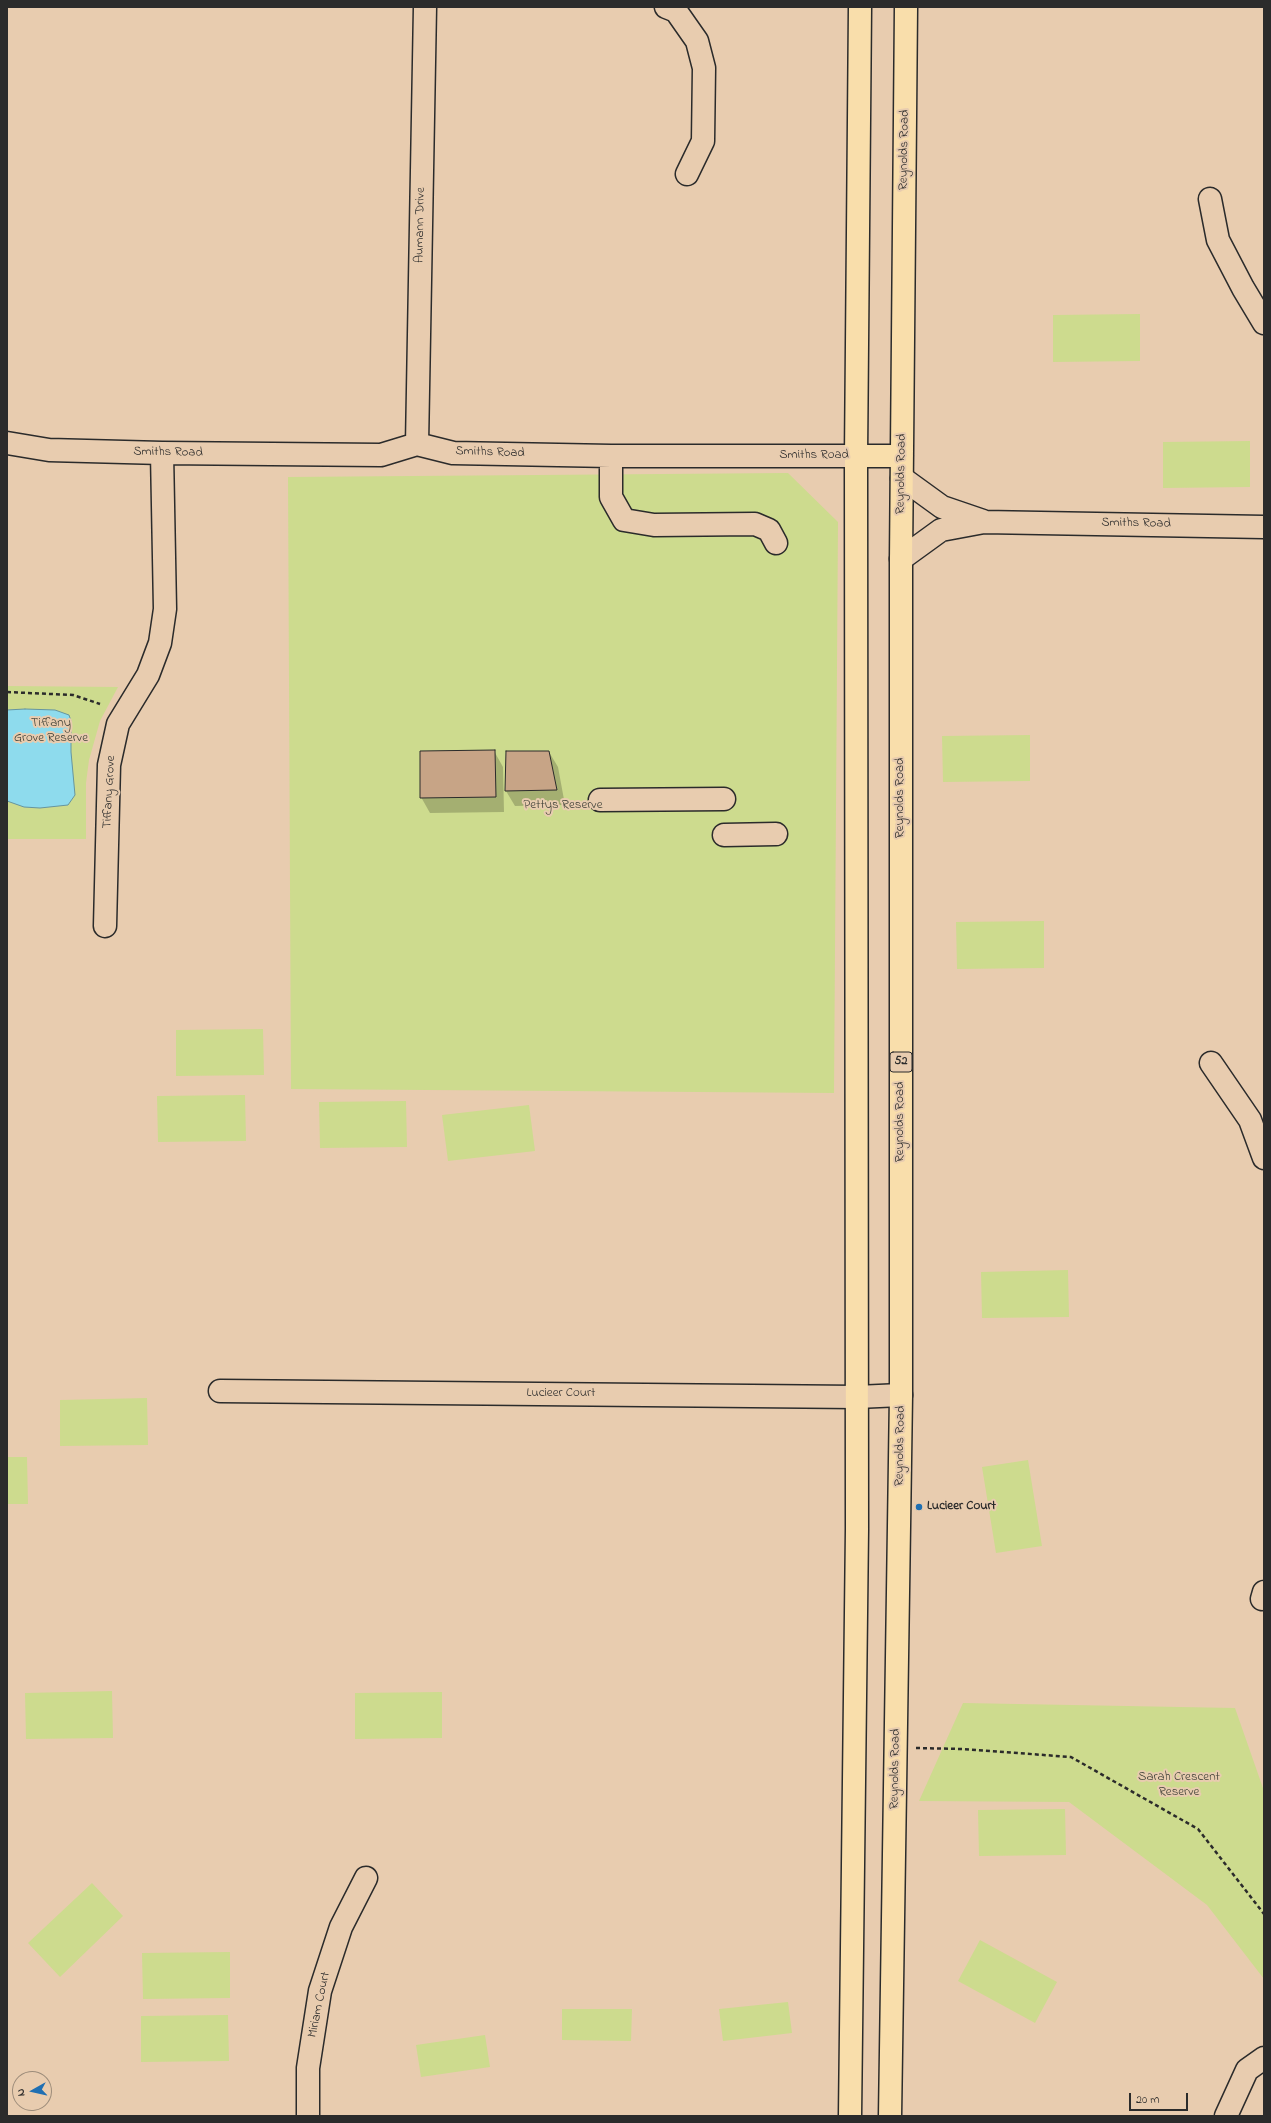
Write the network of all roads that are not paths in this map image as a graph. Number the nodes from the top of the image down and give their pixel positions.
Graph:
1 (425, 7) edge
2 (666, 7) edge
3 (860, 7) edge
4 (906, 7) edge
5 (687, 174) dead end
6 (1210, 199) dead end
7 (1264, 323) edge
8 (7, 443) edge
9 (417, 444) junction
10 (162, 453) junction
11 (611, 456) junction
12 (856, 456) junction
13 (902, 456) junction
14 (902, 478) junction
15 (984, 522) junction
16 (1264, 527) edge
17 (776, 544) dead end
18 (901, 560) junction
19 (724, 799) dead end
20 (600, 800) dead end
21 (776, 834) dead end
22 (724, 835) dead end
23 (105, 926) dead end
24 (1211, 1063) dead end
25 (1264, 1158) edge
26 (220, 1392) dead end
27 (901, 1395) junction
28 (857, 1397) junction
29 (366, 1878) dead end
30 (1264, 2058) edge
31 (308, 2116) edge
32 (850, 2116) edge
33 (890, 2116) edge
34 (1226, 2116) edge

1 - 9 street, Aumann Drive
2 - 5 street
3 - 12 main road
4 - 13 main road, Reynolds Road / 52
6 - 7 street
8 - 10 street, Smiths Road
9 - 10 street, Smiths Road
9 - 11 street, Smiths Road
10 - 23 street, Tiffany Grove
11 - 12 street, Smiths Road
11 - 17 street
12 - 13 main road
12 - 28 main road
13 - 14 main road, Reynolds Road / 52
14 - 15 street, Smiths Road
14 - 18 main road, Reynolds Road / 52
15 - 16 street, Smiths Road
15 - 18 street, Smiths Road
18 - 27 main road, Reynolds Road / 52
19 - 20 street
21 - 22 street
24 - 25 street
26 - 28 street, Lucieer Court
27 - 28 street, Lucieer Court
27 - 33 main road, Reynolds Road / 52
28 - 32 main road
29 - 31 street, Miriam Court
30 - 34 street

